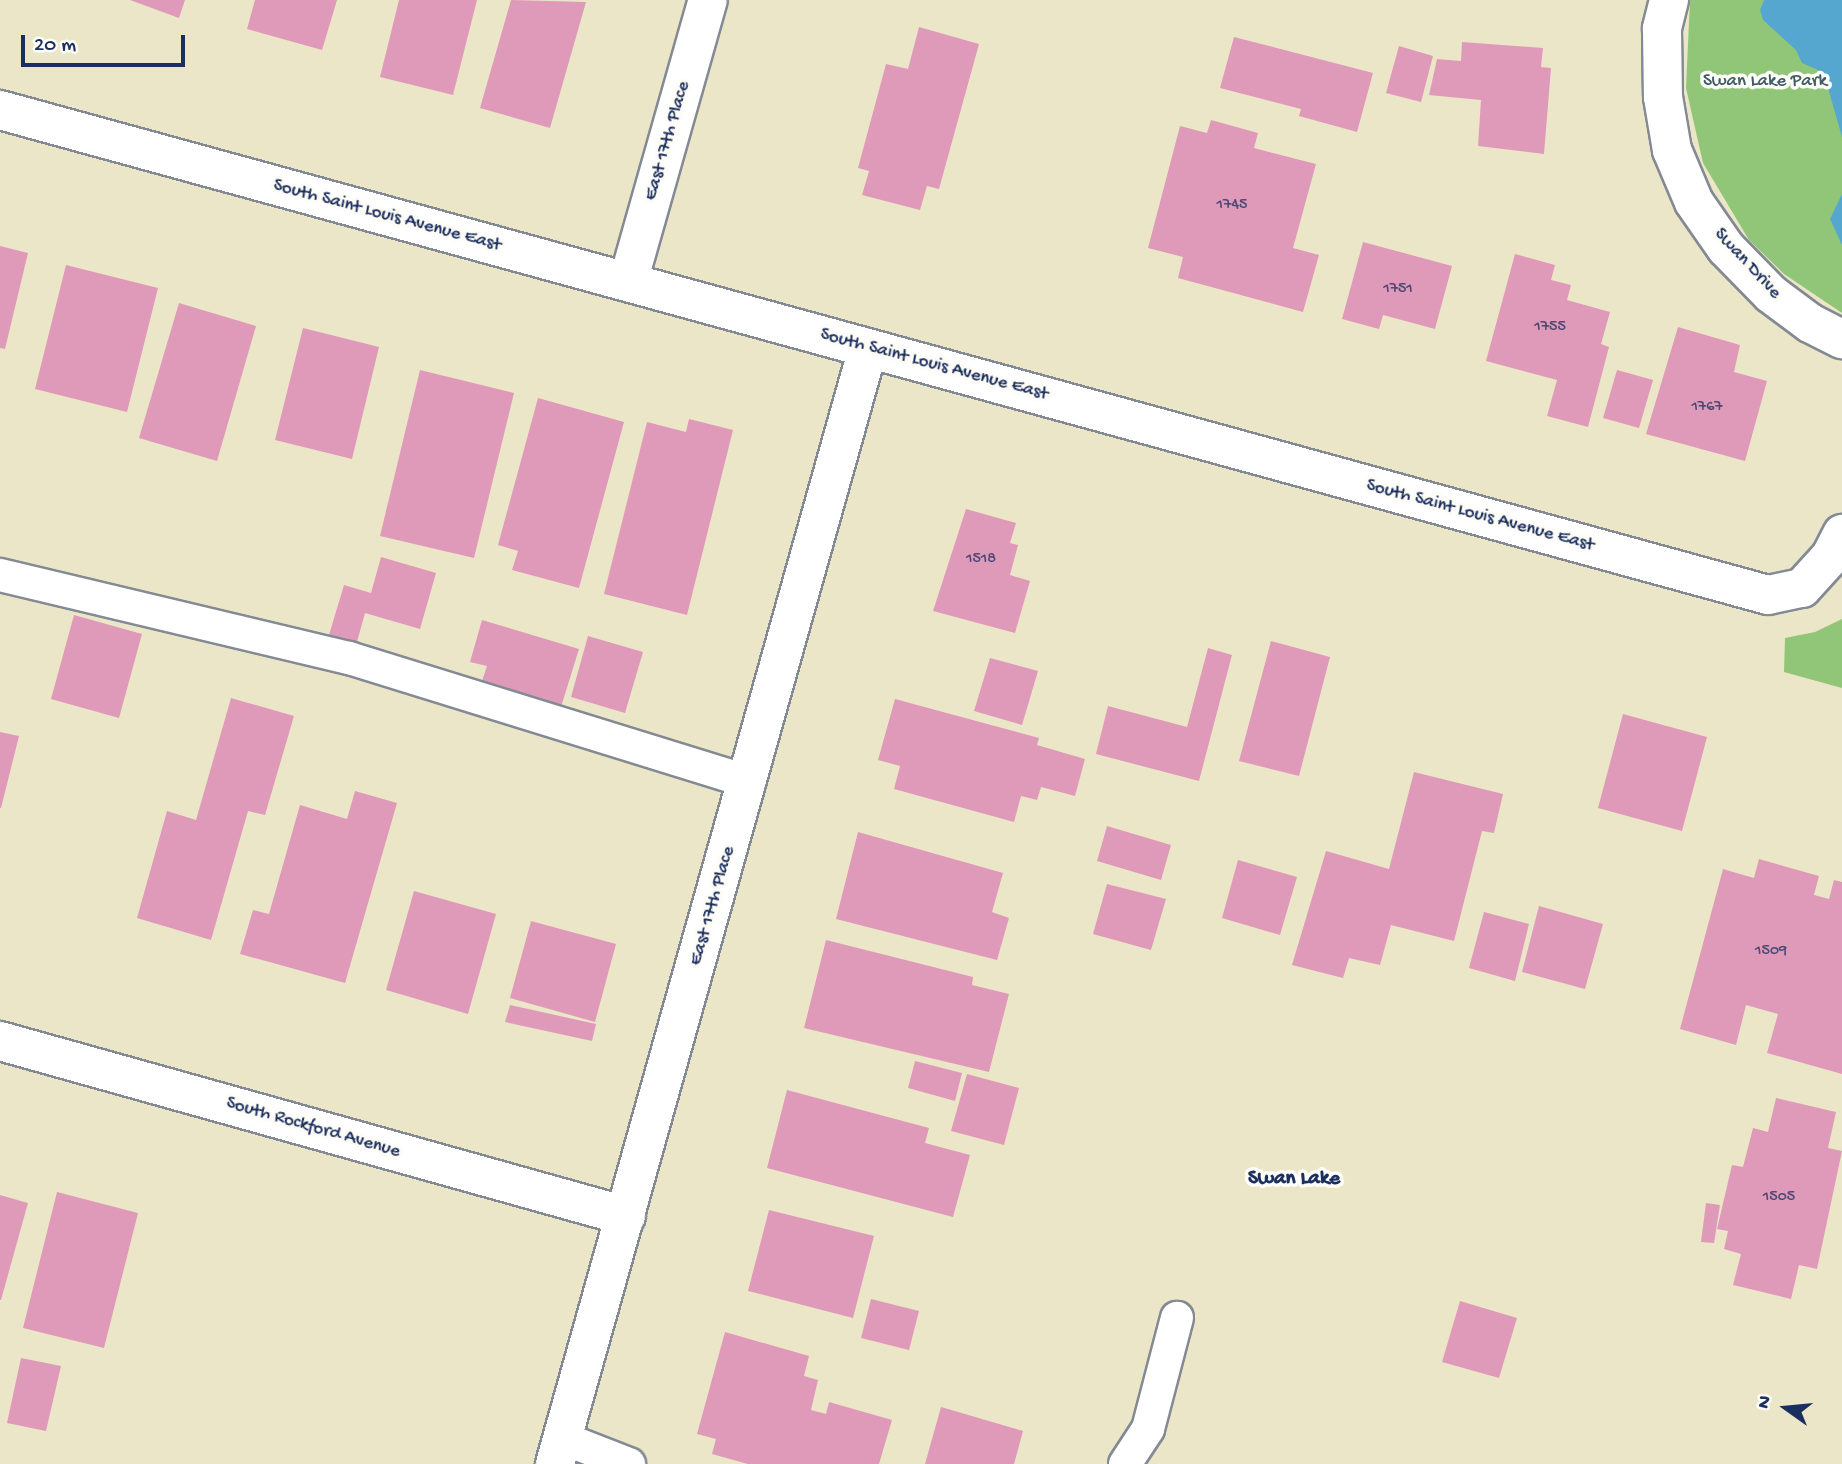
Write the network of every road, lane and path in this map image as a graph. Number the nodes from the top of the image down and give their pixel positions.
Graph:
1 (708, 0) edge
2 (1669, 0) edge
3 (0, 110) edge
4 (628, 282) junction
5 (1842, 338) edge
6 (868, 348) junction
7 (1842, 534) edge
8 (0, 575) edge
9 (749, 782) junction
10 (0, 1041) edge
11 (626, 1216) junction
12 (1177, 1318) dead end
13 (559, 1451) edge
14 (629, 1464) edge
15 (1125, 1464) edge

1 - 4 street, East 17th Place
2 - 5 street, Swan Drive
3 - 4 street, South Saint Louis Avenue East
4 - 6 street, South Saint Louis Avenue East
6 - 7 street, South Saint Louis Avenue East
6 - 9 street, East 17th Place
8 - 9 lane
9 - 11 street, East 17th Place
10 - 11 street, South Rockford Avenue
11 - 13 street, East 17th Place
12 - 15 lane
13 - 14 lane

